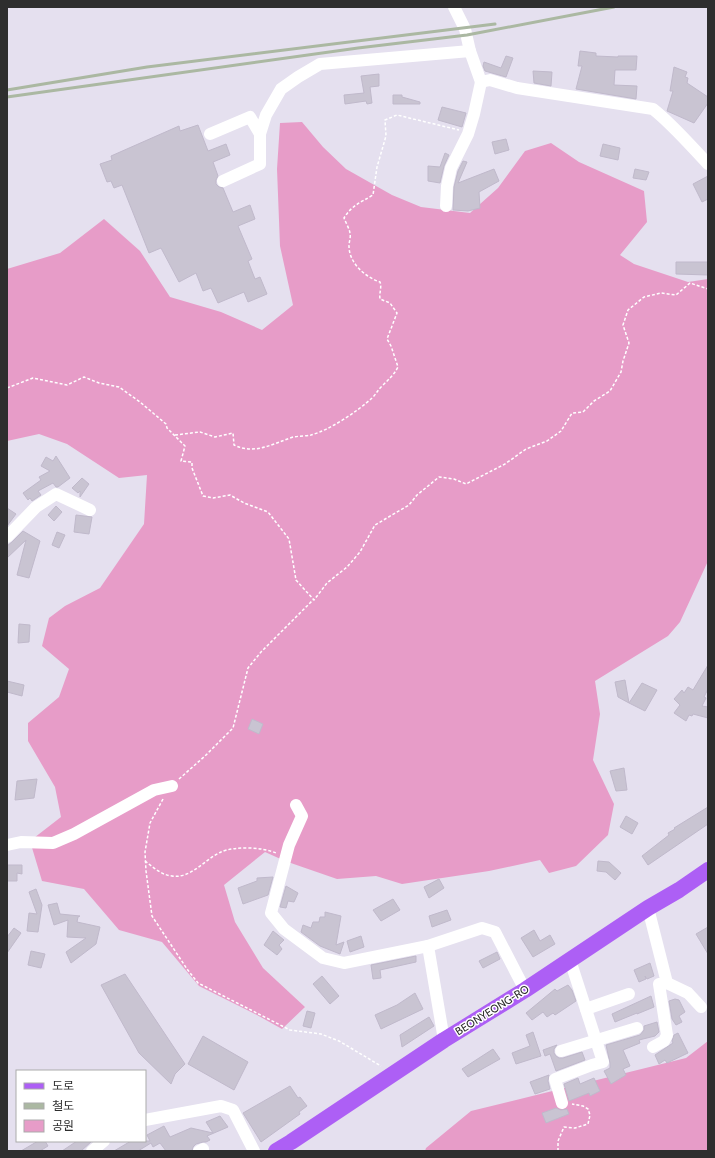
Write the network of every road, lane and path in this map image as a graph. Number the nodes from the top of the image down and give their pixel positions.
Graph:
1 (454, 7) edge
2 (470, 51) junction
3 (481, 82) junction
4 (210, 134) dead end
5 (260, 134) junction
6 (468, 134) junction
7 (708, 164) edge
8 (223, 181) dead end
9 (446, 206) dead end
10 (708, 289) edge
11 (7, 388) edge
12 (175, 435) junction
13 (90, 510) dead end
14 (7, 537) edge
15 (314, 600) junction
16 (172, 786) junction
17 (296, 806) dead end
18 (7, 845) edge
19 (285, 857) junction
20 (145, 861) junction
21 (708, 870) edge
22 (648, 908) junction
23 (428, 946) junction
24 (570, 960) junction
25 (667, 983) junction
26 (525, 990) junction
27 (629, 994) dead end
28 (701, 1007) dead end
29 (586, 1009) junction
30 (637, 1028) dead end
31 (444, 1040) junction
32 (596, 1041) junction
33 (653, 1047) dead end
34 (561, 1051) dead end
35 (396, 1072) junction
36 (562, 1103) joint
37 (146, 1120) edge
38 (103, 1142) edge
39 (92, 1151) edge
40 (254, 1151) edge
41 (276, 1151) edge
42 (558, 1151) edge

1 - 2 street
2 - 3 street
2 - 5 street
3 - 6 street
3 - 7 street
4 - 5 street
5 - 8 street
6 - 9 street
6 - 12 path
10 - 15 path
11 - 12 path
12 - 15 path
13 - 14 street
15 - 16 path
16 - 18 street
16 - 20 path
17 - 19 street
19 - 20 path
19 - 23 street
20 - 35 path
21 - 22 main road, BEONYEONG-RO
22 - 24 main road, BEONYEONG-RO
22 - 25 street
23 - 26 street
23 - 31 street
24 - 26 main road, BEONYEONG-RO
24 - 29 street
25 - 28 street
25 - 33 street
26 - 31 main road, BEONYEONG-RO
27 - 29 street
29 - 32 street
30 - 32 street
31 - 35 main road, BEONYEONG-RO
32 - 34 street
32 - 36 street
35 - 41 main road, BEONYEONG-RO
36 - 42 path
37 - 40 street
38 - 39 street

